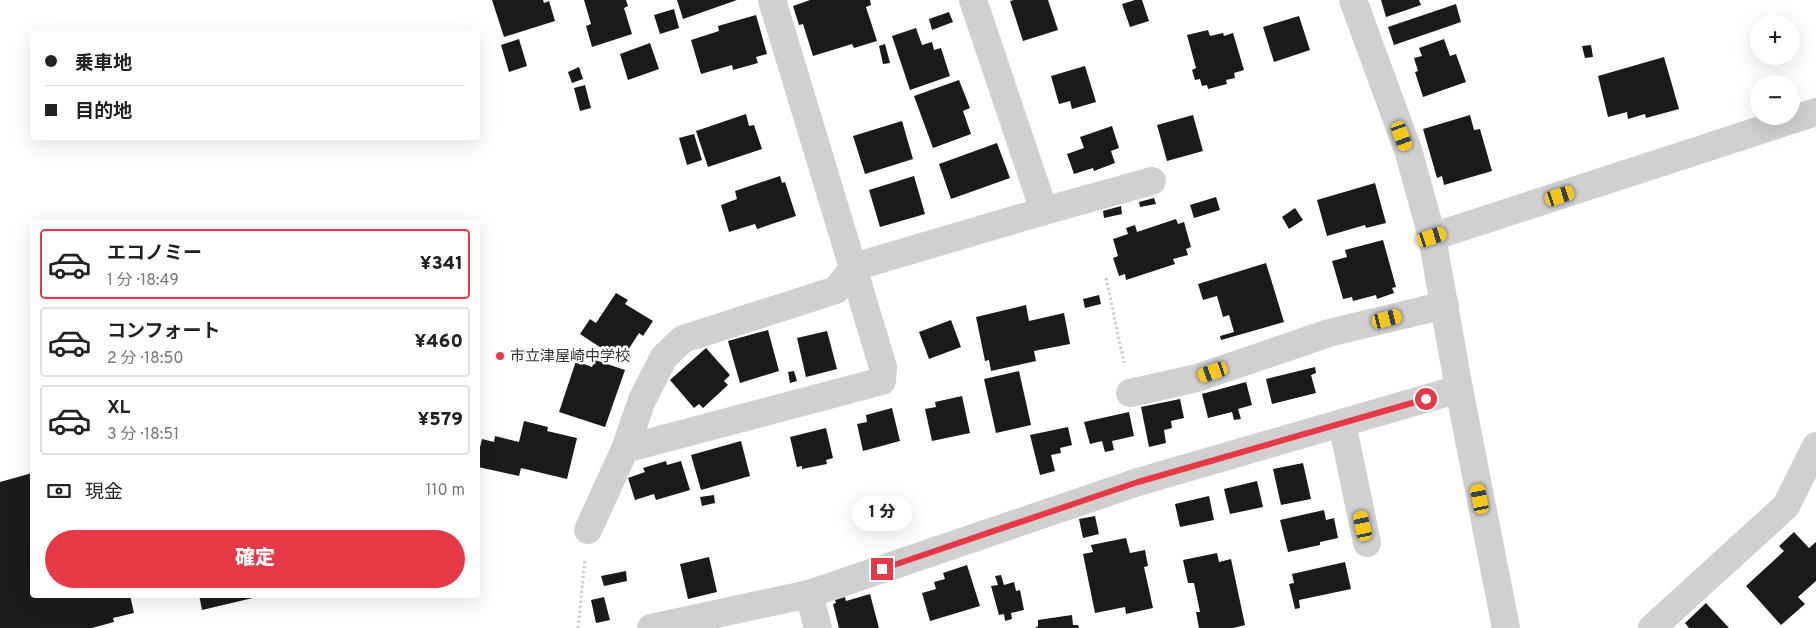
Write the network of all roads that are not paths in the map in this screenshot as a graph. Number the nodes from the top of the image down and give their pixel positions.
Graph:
1 (772, 0) edge
2 (973, 0) edge
3 (1353, 0) edge
4 (1816, 112) edge
5 (1152, 181) dead end
6 (1044, 211) junction
7 (1432, 237) junction
8 (854, 268) junction
9 (1445, 305) junction
10 (1459, 389) junction
11 (1130, 393) road end
12 (1342, 423) junction
13 (1816, 446) edge
14 (624, 449) junction
15 (588, 530) road end
16 (1367, 543) dead end
17 (809, 594) junction
18 (651, 628) edge
19 (818, 628) edge
20 (1506, 628) edge
21 (1652, 628) edge

1 - 8 street
2 - 6 street
3 - 7 street
4 - 7 street
5 - 6 street
6 - 8 street
7 - 9 street
8 - 14 street
8 - 14 street
9 - 10 street
9 - 11 street
10 - 12 street
10 - 20 street
12 - 16 street
12 - 17 street
13 - 21 street
14 - 15 street
17 - 18 street
17 - 19 street

